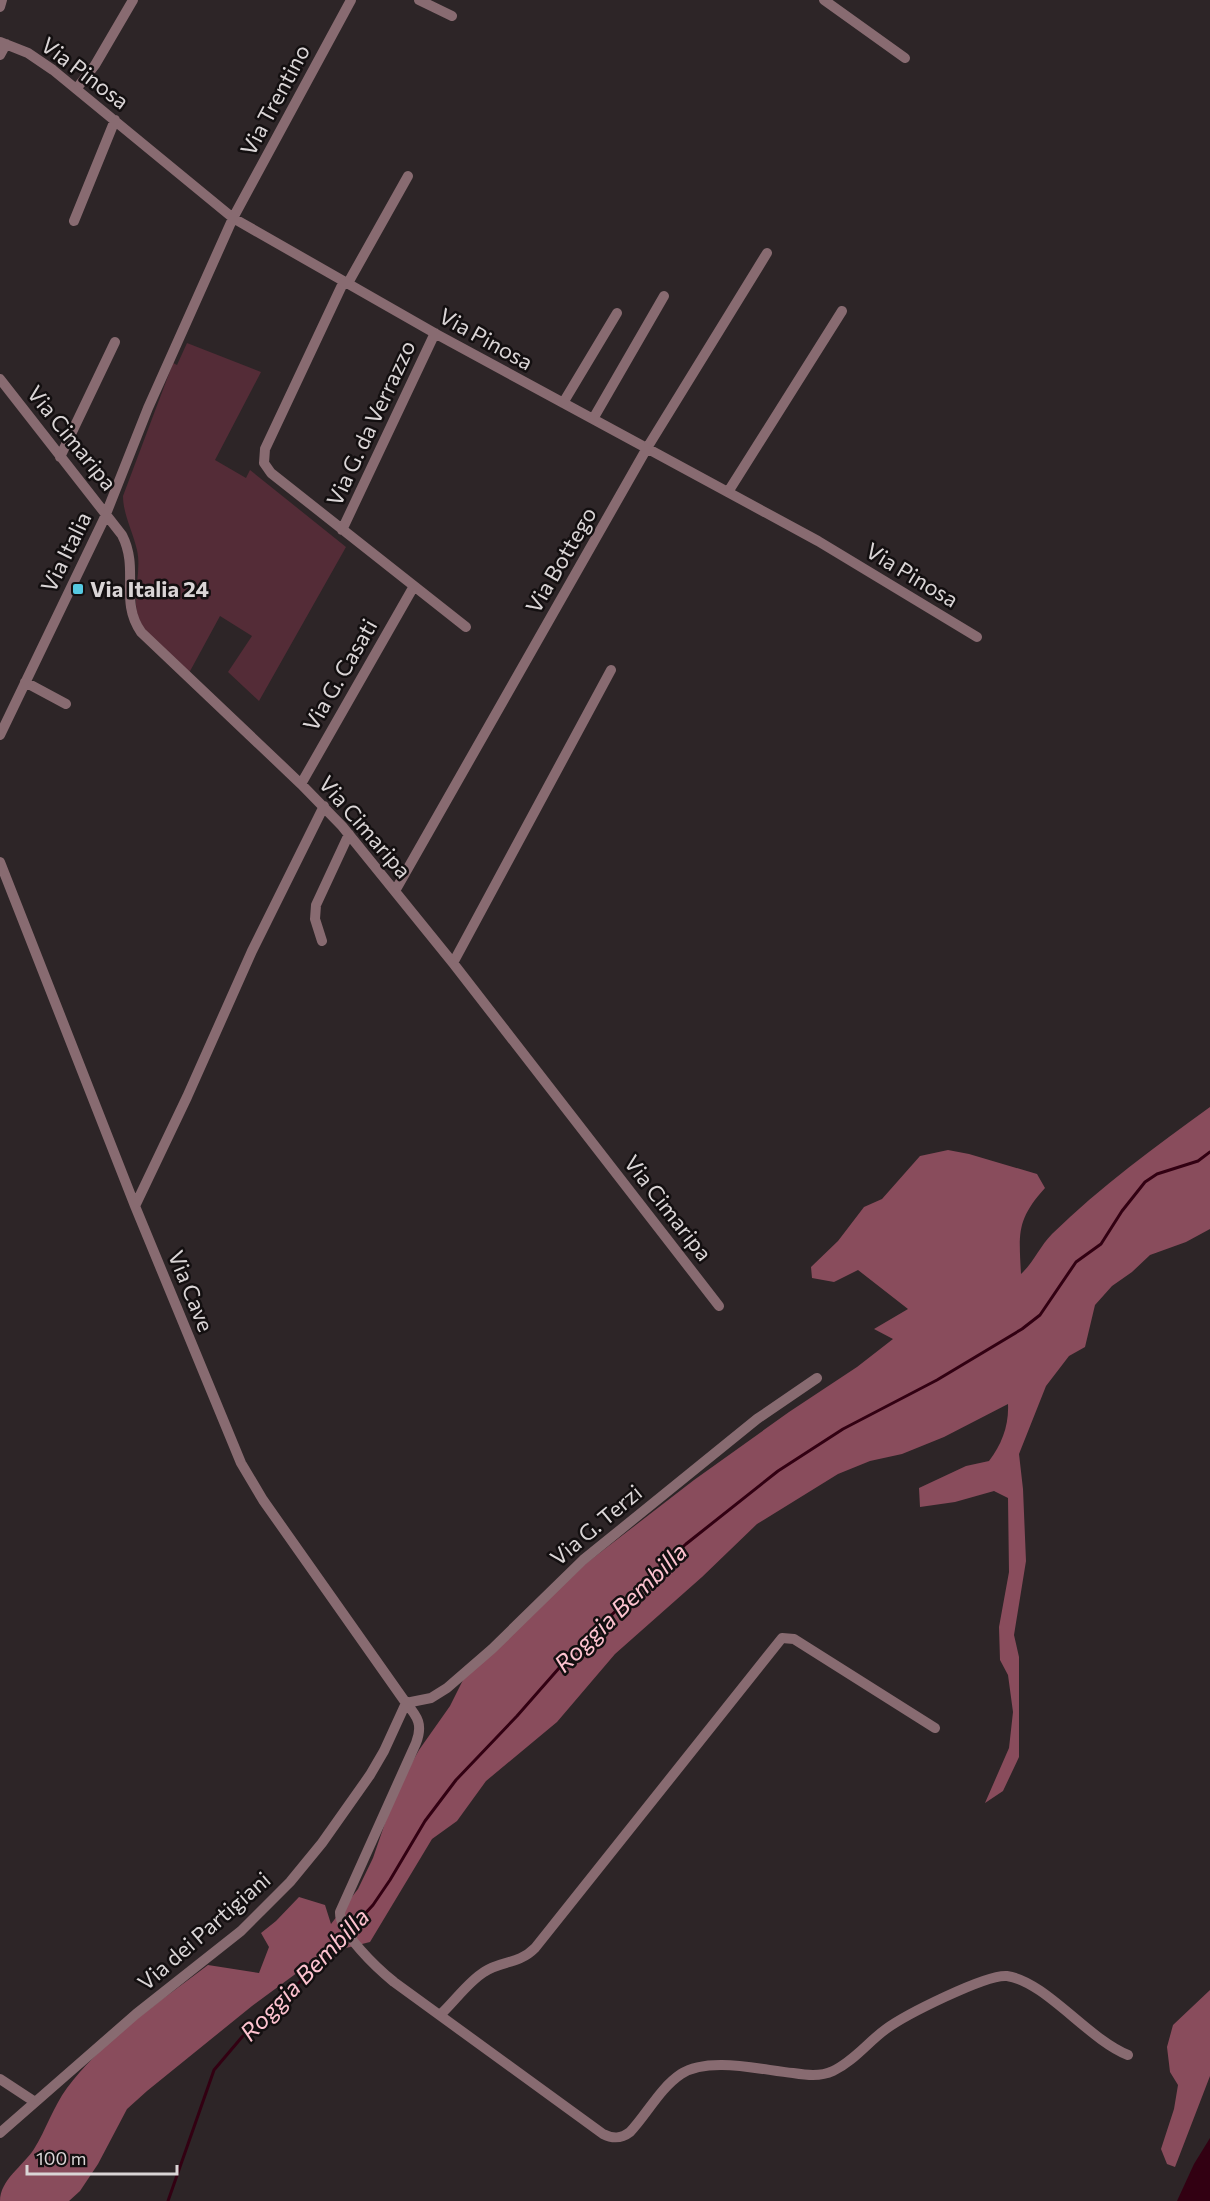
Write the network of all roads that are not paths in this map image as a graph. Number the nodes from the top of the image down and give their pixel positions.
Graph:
1 (2, 0) edge
2 (133, 0) edge
3 (351, 0) edge
4 (419, 0) edge
5 (824, 0) edge
6 (0, 7) edge
7 (452, 16) dead end
8 (3, 43) edge
9 (0, 55) edge
10 (905, 58) dead end
11 (77, 88) junction
12 (116, 120) junction
13 (408, 176) dead end
14 (233, 218) junction
15 (74, 221) dead end
16 (767, 253) dead end
17 (346, 282) junction
18 (664, 296) dead end
19 (842, 311) dead end
20 (617, 313) dead end
21 (435, 333) junction
22 (115, 342) dead end
23 (0, 379) edge
24 (563, 403) junction
25 (593, 418) junction
26 (647, 448) junction
27 (60, 457) junction
28 (728, 492) junction
29 (106, 513) junction
30 (342, 530) junction
31 (414, 586) junction
32 (466, 627) dead end
33 (977, 637) dead end
34 (611, 670) dead end
35 (25, 682) junction
36 (66, 704) dead end
37 (0, 735) edge
38 (301, 784) junction
39 (324, 806) junction
40 (349, 834) junction
41 (0, 862) edge
42 (395, 891) junction
43 (322, 941) dead end
44 (453, 963) junction
45 (135, 1206) junction
46 (719, 1306) dead end
47 (817, 1378) dead end
48 (406, 1703) junction
49 (935, 1728) dead end
50 (440, 2015) junction
51 (1128, 2055) dead end
52 (0, 2079) edge
53 (35, 2102) junction
54 (0, 2133) edge

1 - 6 street
2 - 11 street
3 - 14 street, Via Trentino
4 - 7 street
5 - 10 street
8 - 9 street
8 - 11 street, Via Pinosa
11 - 12 street, Via Pinosa
12 - 14 street, Via Pinosa
12 - 15 street
13 - 17 street
14 - 17 street, Via Pinosa
14 - 29 street, Via Italia
16 - 26 street, Via Bottego
17 - 21 street, Via Pinosa
17 - 30 street
18 - 25 street
19 - 28 street
20 - 24 street
21 - 24 street, Via Pinosa
21 - 30 street, Via G. da Verrazzo
22 - 27 street
23 - 27 street, Via Cimaripa
24 - 25 street, Via Pinosa
25 - 26 street, Via Pinosa
26 - 28 street, Via Pinosa
26 - 42 street, Via Bottego
27 - 29 street, Via Cimaripa
28 - 33 street, Via Pinosa
29 - 35 street, Via Italia
29 - 38 street, Via Cimaripa
30 - 31 street
31 - 32 street
31 - 38 street, Via G. Casati
34 - 44 street
35 - 36 street
35 - 37 street, Via Italia
38 - 39 street, Via Cimaripa
39 - 40 street, Via Cimaripa
39 - 45 street
40 - 42 street, Via Cimaripa
40 - 43 street
41 - 45 street, Via Cave
42 - 44 street, Via Cimaripa
44 - 46 street, Via Cimaripa
45 - 48 street, Via Cave
47 - 48 street, Via G. Terzi
48 - 50 street, Via Cave
48 - 53 street, Via dei Partigiani
49 - 50 street
50 - 51 street
52 - 53 street
53 - 54 street, Via dei Partigiani

